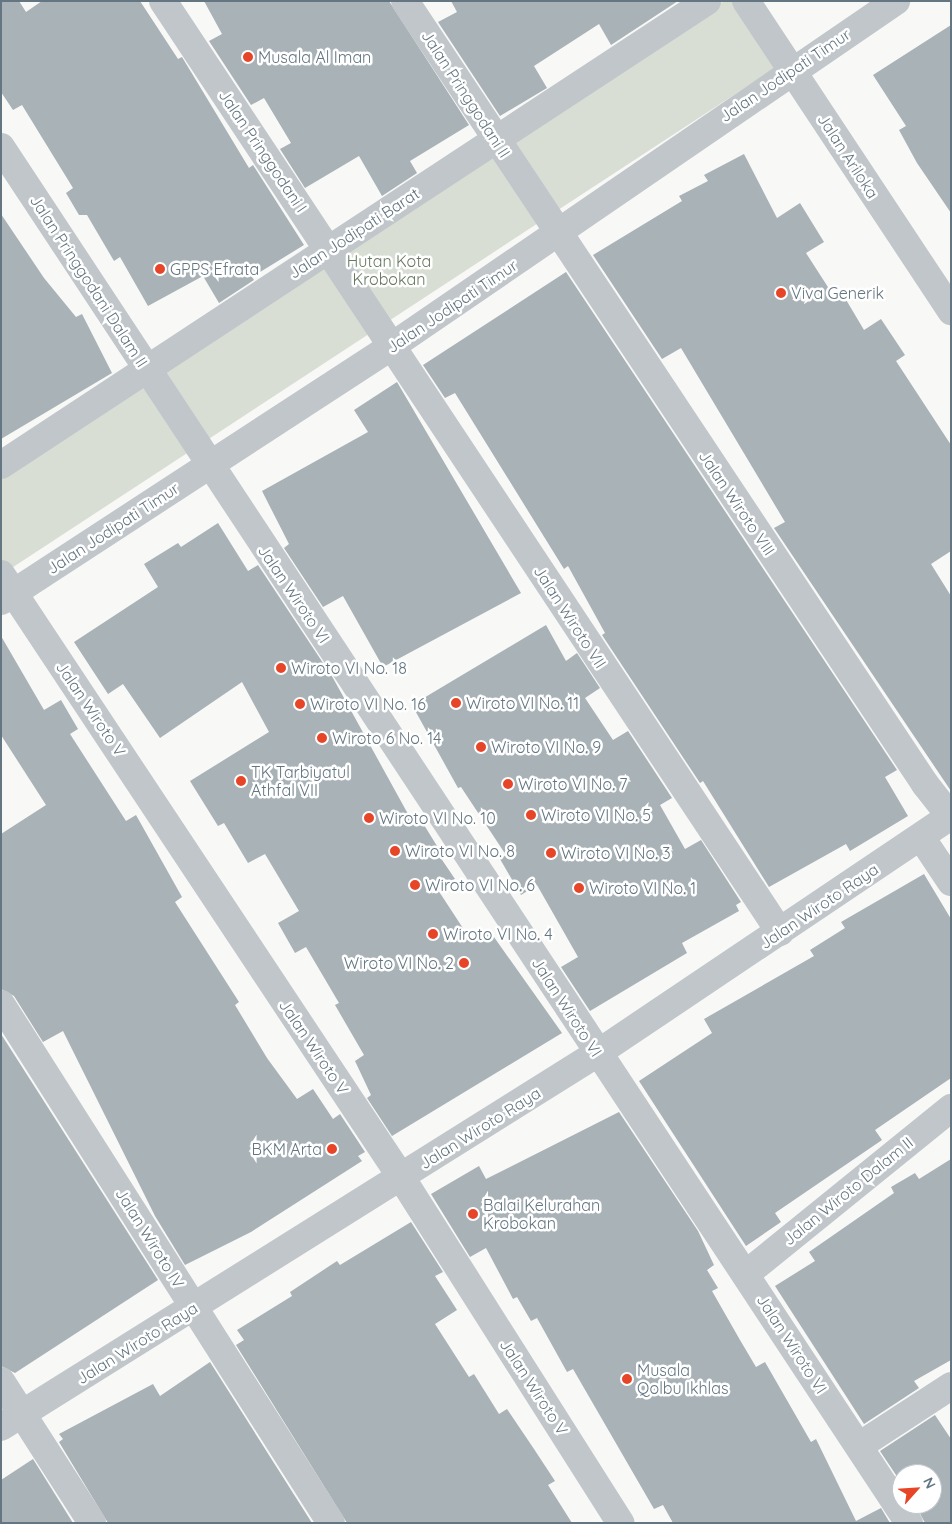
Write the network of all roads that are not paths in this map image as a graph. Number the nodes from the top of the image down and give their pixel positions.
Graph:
1 (163, 1) edge
2 (405, 1) edge
3 (707, 1) edge
4 (746, 1) edge
5 (896, 1) edge
6 (791, 70) junction
7 (496, 140) junction
8 (1, 147) edge
9 (526, 186) joint
10 (558, 234) junction
11 (329, 250) junction
12 (362, 301) joint
13 (951, 311) edge
14 (392, 346) junction
15 (146, 369) junction
16 (176, 416) joint
17 (1, 465) edge
18 (209, 465) junction
19 (5, 589) edge
20 (951, 816) edge
21 (922, 837) junction
22 (951, 882) edge
23 (780, 932) junction
24 (1, 1004) edge
25 (598, 1054) junction
26 (951, 1108) edge
27 (401, 1177) junction
28 (746, 1274) junction
29 (194, 1308) junction
30 (1, 1381) edge
31 (951, 1386) edge
32 (12, 1421) edge
33 (858, 1446) junction
34 (92, 1523) edge
35 (331, 1523) edge
36 (621, 1523) edge
37 (909, 1523) edge

1 - 11 street, Jalan Pringgodani I
2 - 7 street, Jalan Pringgodani II
3 - 7 street, Jalan Jodipati Barat
4 - 6 street, Jalan Ariloka
5 - 6 street, Jalan Jodipati Timur
6 - 10 street, Jalan Jodipati Timur
6 - 13 street, Jalan Ariloka
7 - 9 street, Jalan Pringgodani II
7 - 11 street, Jalan Jodipati Barat
8 - 15 street, Jalan Pringgodani Dalam II
9 - 10 street, Jalan Wiroto VIII
10 - 14 street, Jalan Jodipati Timur
10 - 20 street, Jalan Wiroto VIII
11 - 12 street, Jalan Pringgodani I
11 - 15 street, Jalan Jodipati Barat
12 - 14 street, Jalan Wiroto VII
14 - 18 street, Jalan Jodipati Timur
14 - 23 street, Jalan Wiroto VII
15 - 16 street, Jalan Pringgodani Dalam II
15 - 17 street, Jalan Jodipati Barat
16 - 18 street, Jalan Wiroto VI
18 - 19 street, Jalan Jodipati Timur
18 - 25 street, Jalan Wiroto VI
19 - 27 street, Jalan Wiroto V
20 - 21 street, Jalan Wiroto Raya
21 - 22 street
21 - 23 street, Jalan Wiroto Raya
23 - 25 street, Jalan Wiroto Raya
24 - 29 street, Jalan Wiroto IV
25 - 27 street, Jalan Wiroto Raya
25 - 28 street, Jalan Wiroto VI
26 - 28 street, Jalan Wiroto Dalam II
27 - 29 street, Jalan Wiroto Raya
27 - 36 street, Jalan Wiroto V
28 - 33 street, Jalan Wiroto VI
29 - 32 street, Jalan Wiroto Raya
29 - 35 street, Jalan Wiroto IV
30 - 32 street
31 - 33 street
32 - 34 street
33 - 37 street, Jalan Wiroto VI

